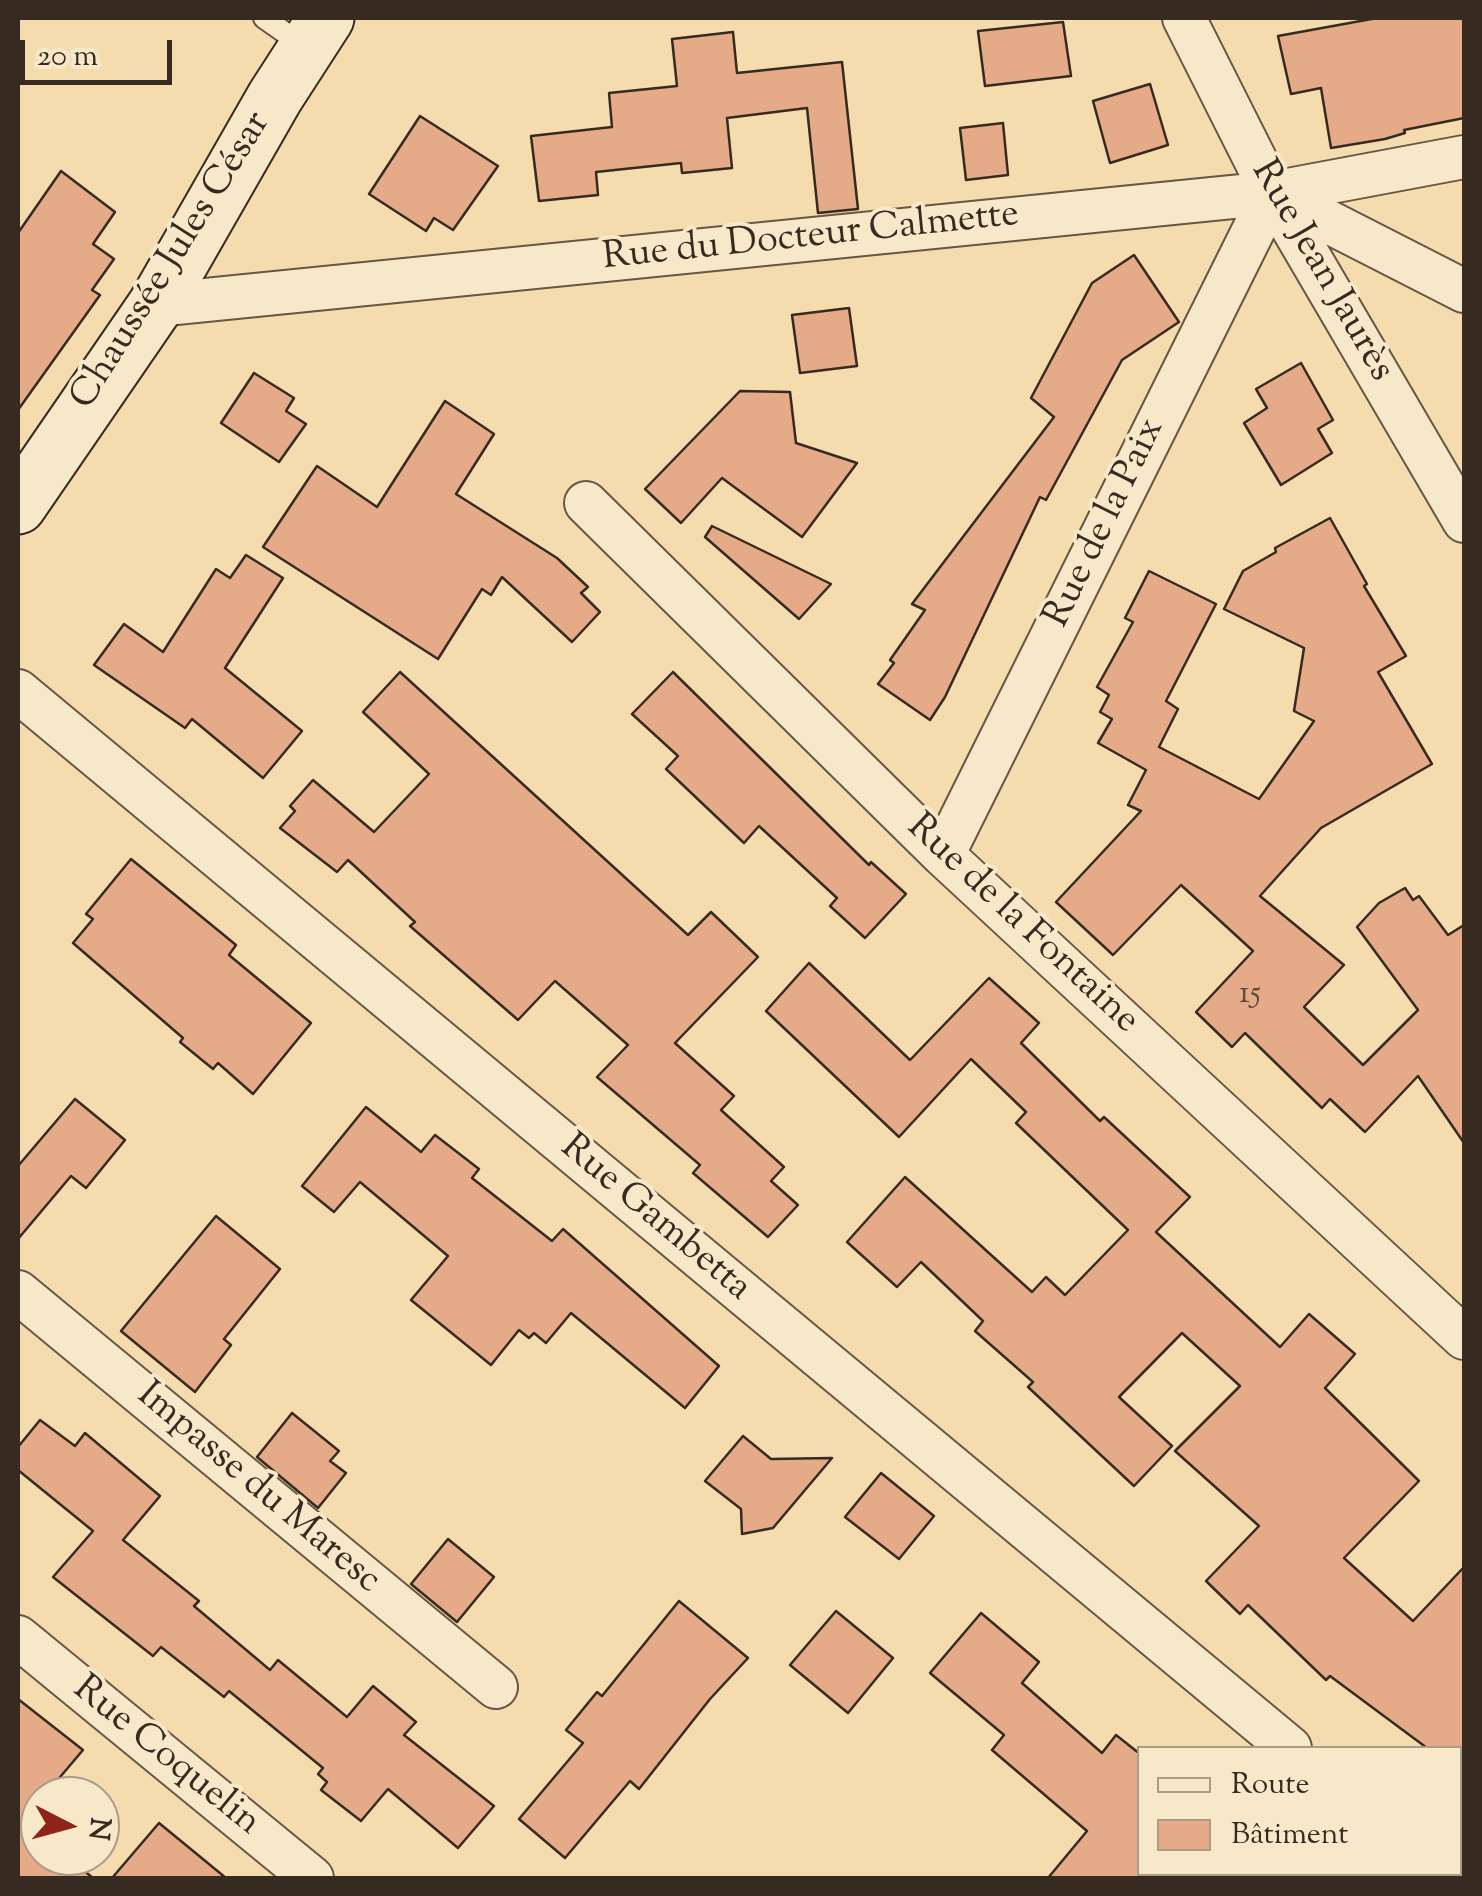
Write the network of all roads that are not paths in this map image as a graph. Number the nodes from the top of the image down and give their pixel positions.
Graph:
1 (1184, 18) edge
2 (299, 27) edge
3 (1464, 158) edge
4 (1272, 193) junction
5 (1464, 291) edge
6 (156, 305) junction
7 (586, 503) dead end
8 (18, 506) edge
9 (1464, 521) edge
10 (18, 691) edge
11 (943, 855) junction
12 (18, 1292) edge
13 (1464, 1338) edge
14 (18, 1637) edge
15 (496, 1688) dead end
16 (1288, 1746) edge
17 (312, 1878) edge

1 - 4 street, Rue Jean Jaurès
2 - 6 street, Chaussée Jules César
3 - 4 street, Rue du Docteur Calmette
4 - 5 street
4 - 6 street, Rue du Docteur Calmette
4 - 9 street, Rue Jean Jaurès
4 - 11 street, Rue de la Paix
6 - 8 street, Chaussée Jules César
7 - 11 street, Rue de la Fontaine
10 - 16 street, Rue Gambetta
11 - 13 street, Rue de la Fontaine
12 - 15 street, Impasse du Maresc
14 - 17 street, Rue Coquelin

